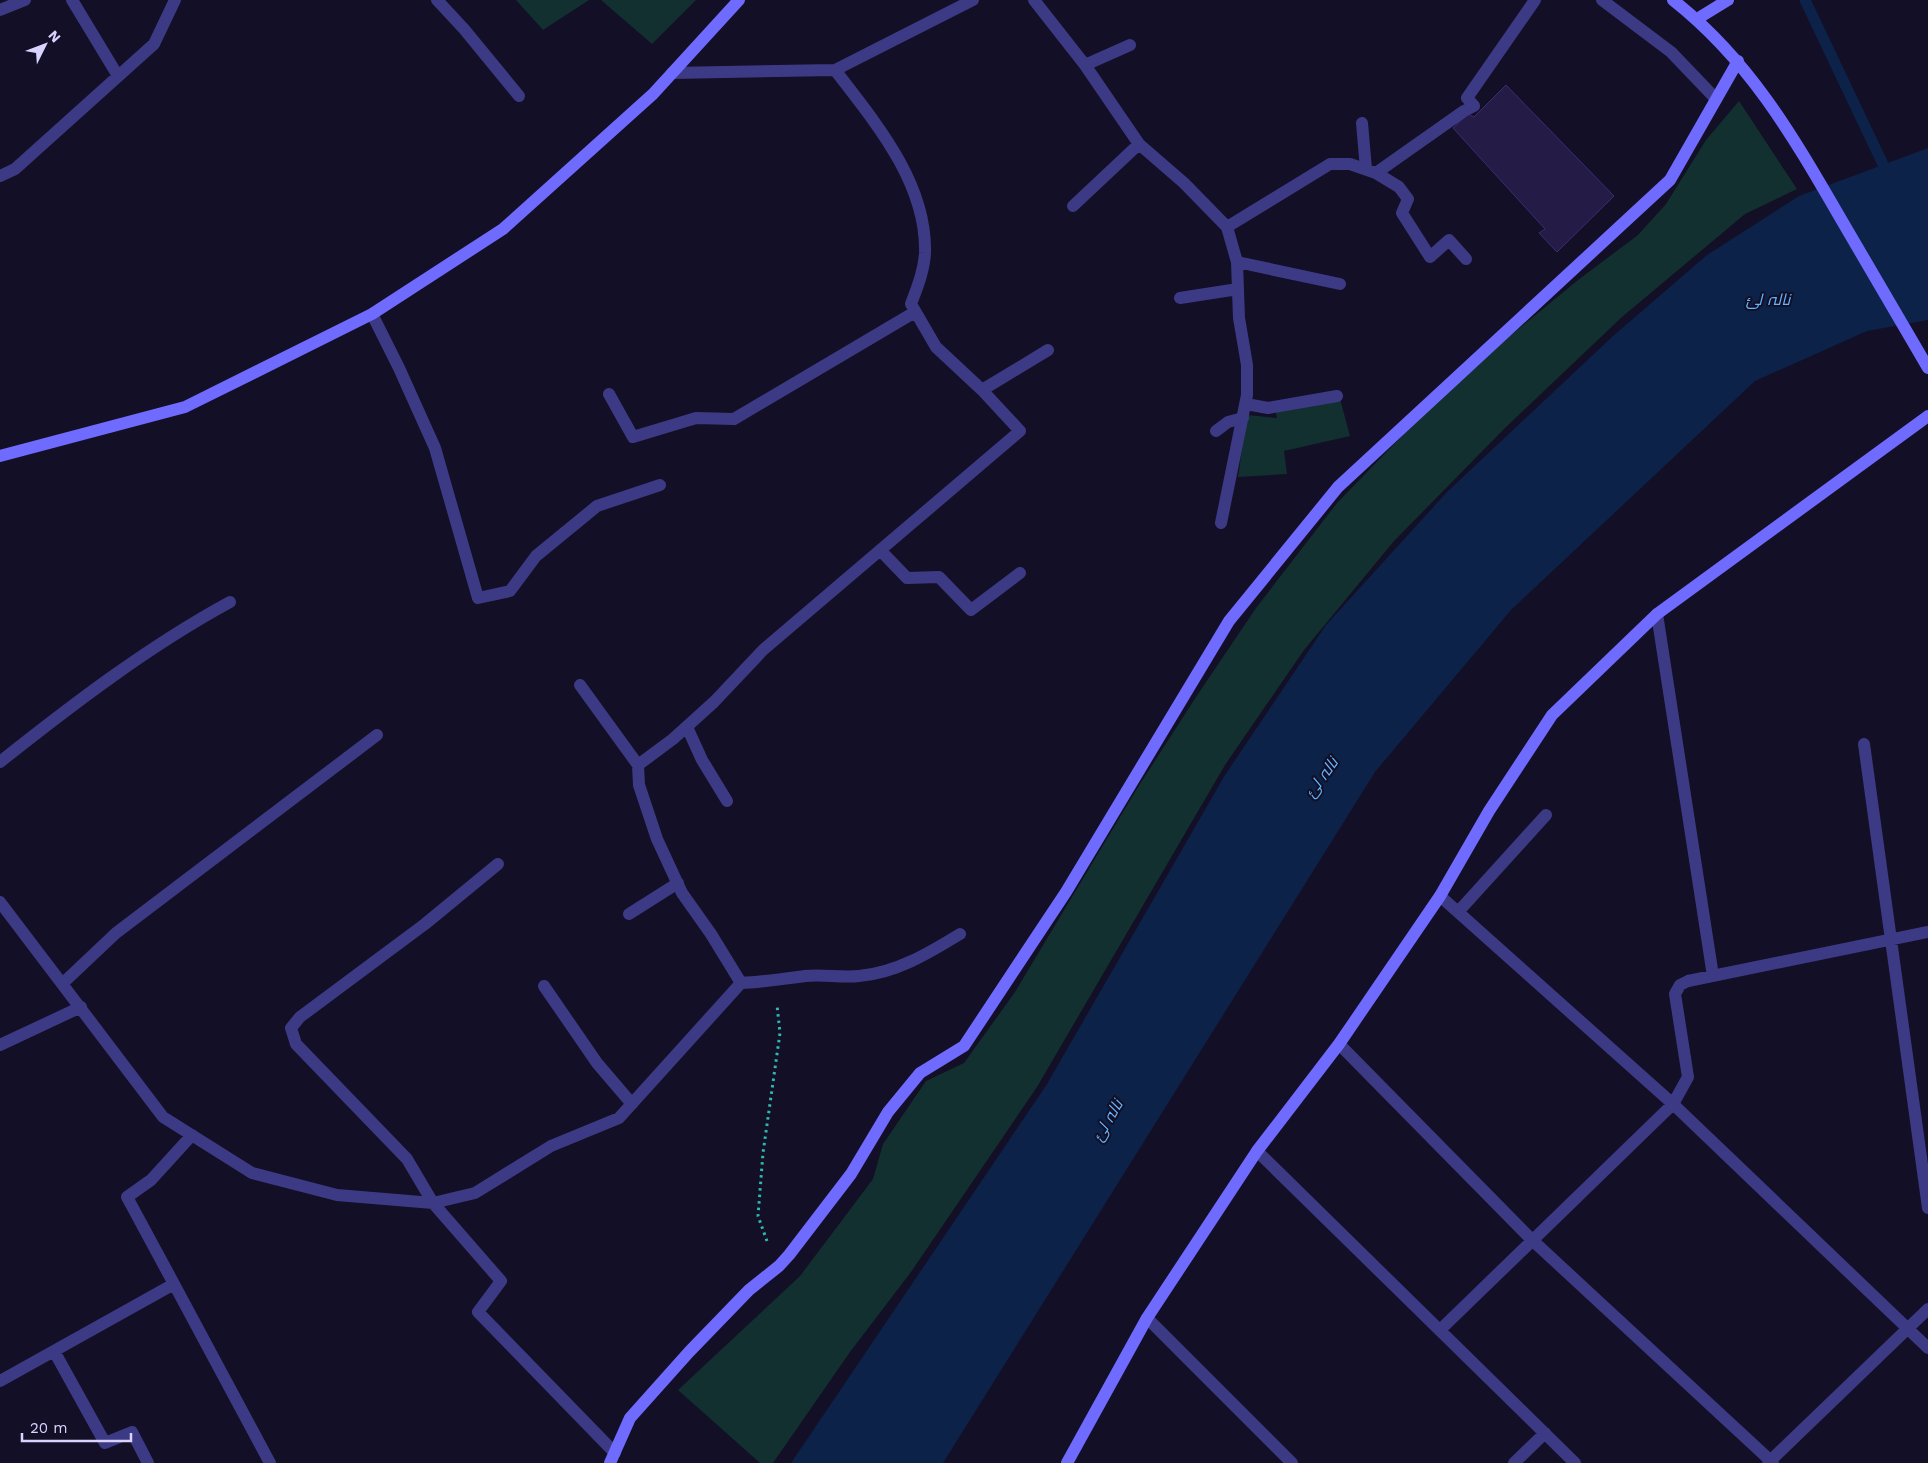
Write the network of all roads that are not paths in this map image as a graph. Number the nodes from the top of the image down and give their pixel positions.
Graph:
1 (25, 0) edge
2 (72, 0) edge
3 (175, 0) edge
4 (437, 0) edge
5 (739, 0) edge
6 (973, 0) edge
7 (1034, 0) edge
8 (1535, 0) edge
9 (1602, 0) edge
10 (1673, 0) edge
11 (1728, 0) edge
12 (0, 10) edge
13 (1697, 19) junction
14 (1130, 45) dead end
15 (1738, 61) junction
16 (1085, 65) junction
17 (835, 70) junction
18 (672, 73) junction
19 (118, 76) junction
20 (519, 96) dead end
21 (1716, 99) junction
22 (1362, 123) dead end
23 (1139, 144) junction
24 (1371, 171) junction
25 (0, 176) edge
26 (1073, 206) dead end
27 (1227, 227) junction
28 (1466, 258) dead end
29 (1237, 262) junction
30 (1340, 284) dead end
31 (1238, 289) junction
32 (1180, 298) dead end
33 (915, 312) junction
34 (372, 314) junction
35 (1048, 350) dead end
36 (1928, 368) edge
37 (982, 390) junction
38 (608, 394) dead end
39 (1337, 396) dead end
40 (1246, 404) junction
41 (1928, 416) edge
42 (1243, 418) junction
43 (1216, 431) dead end
44 (0, 456) edge
45 (660, 485) dead end
46 (1221, 523) dead end
47 (880, 550) junction
48 (1020, 574) dead end
49 (230, 602) dead end
50 (1657, 614) junction
51 (580, 685) dead end
52 (687, 726) junction
53 (377, 735) dead end
54 (1864, 744) dead end
55 (0, 762) edge
56 (638, 765) junction
57 (727, 801) dead end
58 (1546, 815) dead end
59 (498, 864) dead end
60 (678, 883) junction
61 (1440, 896) junction
62 (0, 902) edge
63 (1458, 912) junction
64 (629, 914) dead end
65 (1928, 932) edge
66 (960, 934) dead end
67 (1891, 940) junction
68 (1713, 976) junction
69 (741, 982) junction
70 (62, 984) junction
71 (544, 986) dead end
72 (81, 1007) junction
73 (1339, 1044) junction
74 (0, 1045) edge
75 (632, 1104) junction
76 (1673, 1104) junction
77 (192, 1135) junction
78 (1257, 1151) junction
79 (433, 1203) junction
80 (1928, 1208) edge
81 (1531, 1239) junction
82 (174, 1284) junction
83 (1928, 1309) edge
84 (1147, 1318) junction
85 (1907, 1329) junction
86 (1440, 1330) junction
87 (1928, 1348) edge
88 (54, 1351) junction
89 (0, 1381) edge
90 (1545, 1433) junction
91 (613, 1458) edge
92 (1771, 1462) edge
93 (148, 1463) edge
94 (270, 1463) edge
95 (1067, 1463) edge
96 (1292, 1463) edge
97 (1514, 1463) edge
98 (1575, 1463) edge

1 - 12 street
2 - 19 street
3 - 19 street
4 - 20 street
5 - 18 street
6 - 17 street
7 - 16 street
8 - 24 street
9 - 21 street
10 - 13 street
11 - 13 street
13 - 15 street
14 - 16 street
15 - 21 street
15 - 36 street
16 - 23 street
17 - 18 street
17 - 33 street
18 - 34 street
19 - 25 street
21 - 91 street
22 - 24 street
23 - 26 street
23 - 27 street
24 - 27 street
24 - 28 street
27 - 29 street
29 - 30 street
29 - 31 street
31 - 32 street
31 - 40 street
33 - 37 street
33 - 38 street
34 - 44 street
34 - 45 street
35 - 37 street
37 - 47 street
39 - 40 street
40 - 42 street
41 - 50 street
42 - 43 street
42 - 46 street
47 - 48 street
47 - 52 street
49 - 55 street
50 - 61 street
50 - 68 street
51 - 56 street
52 - 56 street
52 - 57 street
53 - 70 street
54 - 67 street
56 - 60 street
58 - 63 street
59 - 79 street
60 - 64 street
60 - 69 street
61 - 63 street
61 - 73 street
62 - 70 street
63 - 76 street
65 - 67 street
66 - 69 street
67 - 68 street
67 - 80 street
68 - 76 street
69 - 75 street
70 - 72 street
71 - 75 street
72 - 74 street
72 - 77 street
73 - 78 street
73 - 81 street
75 - 79 street
76 - 81 street
76 - 85 street
77 - 79 street
77 - 82 street
78 - 84 street
78 - 86 street
79 - 91 street
81 - 86 street
81 - 92 street
82 - 88 street
82 - 94 street
83 - 85 street
84 - 95 street
84 - 96 street
85 - 87 street
85 - 92 street
86 - 90 street
88 - 89 street
88 - 93 street
90 - 97 street
90 - 98 street

